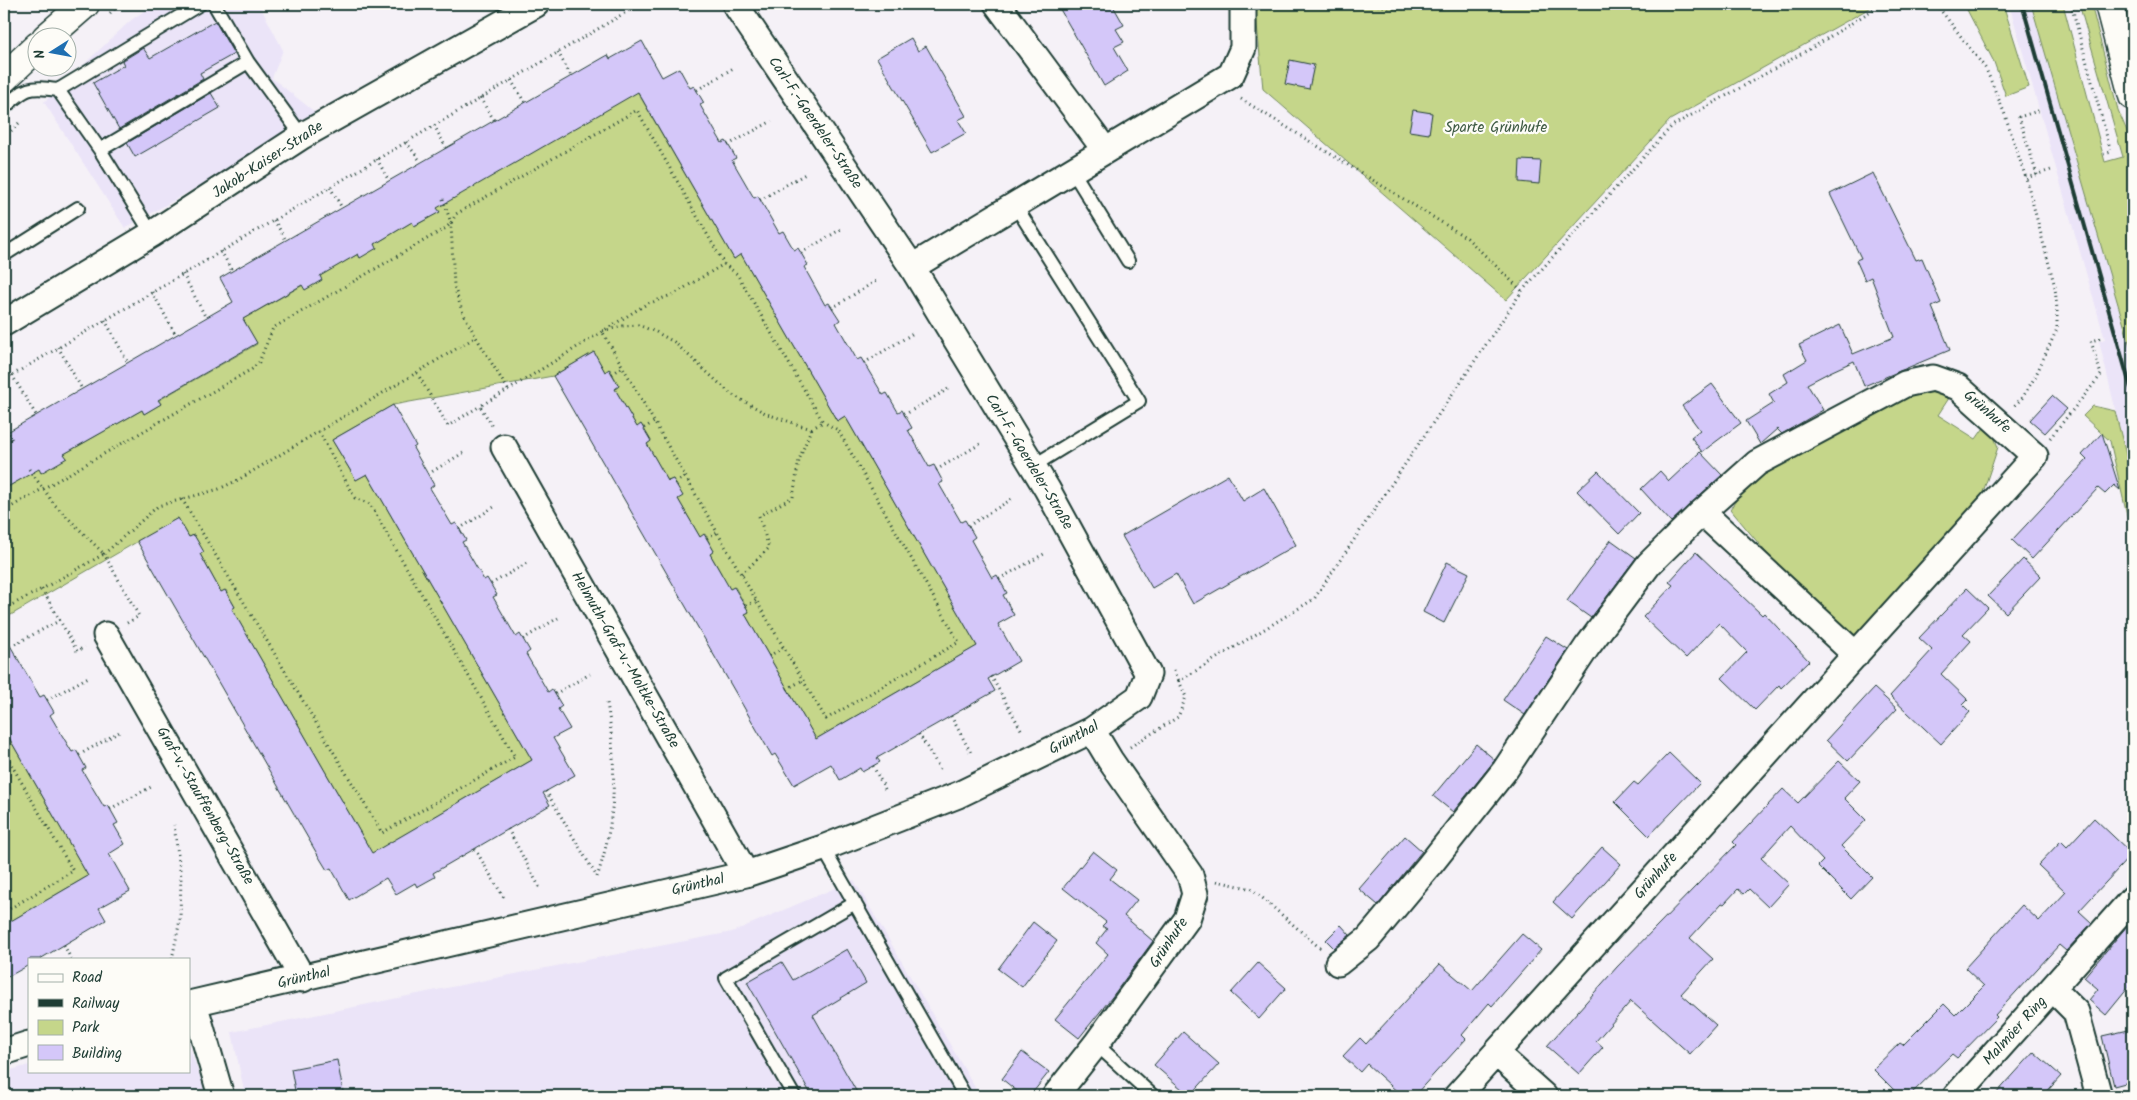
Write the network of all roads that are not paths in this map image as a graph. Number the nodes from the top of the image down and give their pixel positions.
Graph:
1 (85, 4) edge
2 (200, 4) edge
3 (214, 4) edge
4 (536, 4) edge
5 (735, 4) edge
6 (997, 4) edge
7 (1243, 4) edge
8 (2109, 4) edge
9 (57, 28) edge
10 (28, 55) edge
11 (2129, 60) edge
12 (248, 62) junction
13 (4, 78) edge
14 (58, 90) junction
15 (2133, 96) edge
16 (4, 108) edge
17 (302, 136) junction
18 (100, 150) junction
19 (1105, 150) junction
20 (1072, 170) junction
21 (1015, 205) junction
22 (78, 208) dead end
23 (152, 234) junction
24 (4, 255) edge
25 (1128, 261) dead end
26 (912, 267) junction
27 (4, 323) edge
28 (504, 447) road end
29 (1033, 466) junction
30 (1702, 512) junction
31 (106, 635) road end
32 (1856, 655) junction
33 (1141, 660) joint
34 (1092, 730) junction
35 (823, 848) junction
36 (746, 874) junction
37 (2133, 898) edge
38 (855, 903) junction
39 (1338, 963) road end
40 (303, 979) junction
41 (2053, 989) junction
42 (192, 1004) edge
43 (28, 1044) edge
44 (1096, 1044) junction
45 (4, 1052) edge
46 (1496, 1053) junction
47 (221, 1096) edge
48 (794, 1096) edge
49 (965, 1096) edge
50 (1055, 1096) edge
51 (1153, 1096) edge
52 (1457, 1096) edge
53 (1544, 1096) edge
54 (1956, 1096) edge
55 (2099, 1096) edge

1 - 9 main road
2 - 14 lane
3 - 12 lane
4 - 17 street, Jakob-Kaiser-Straße
5 - 26 street, Carl-F.-Goerdeler-Straße
6 - 19 street
7 - 19 street
8 - 11 main road
10 - 13 main road
11 - 15 main road
12 - 17 lane
12 - 18 lane
14 - 16 lane
14 - 18 lane
17 - 23 street, Jakob-Kaiser-Straße
18 - 23 lane
19 - 20 street
20 - 21 street
20 - 25 lane
21 - 26 street
21 - 29 lane
22 - 24 lane
23 - 27 street, Jakob-Kaiser-Straße
26 - 29 street, Carl-F.-Goerdeler-Straße
28 - 36 street, Helmuth-Graf-v.-Moltke-Straße
29 - 33 street, Carl-F.-Goerdeler-Straße
30 - 32 street
30 - 32 street, Grünhufe
30 - 39 street, Grünhufe
31 - 40 street, Graf-v.-Stauffenberg-Straße
32 - 46 street, Grünhufe
33 - 34 street, Grünthal
34 - 35 street, Grünthal
34 - 44 street, Grünhufe
35 - 36 street, Grünthal
35 - 38 lane
36 - 40 street, Grünthal
37 - 41 street, Malmöer Ring
38 - 48 lane
38 - 49 lane
40 - 42 street, Grünthal
41 - 54 street, Malmöer Ring
41 - 55 street, Malmöer Ring
42 - 47 street
43 - 45 street
44 - 50 street, Grünhufe
44 - 51 lane
46 - 52 street, Grünhufe
46 - 53 street

